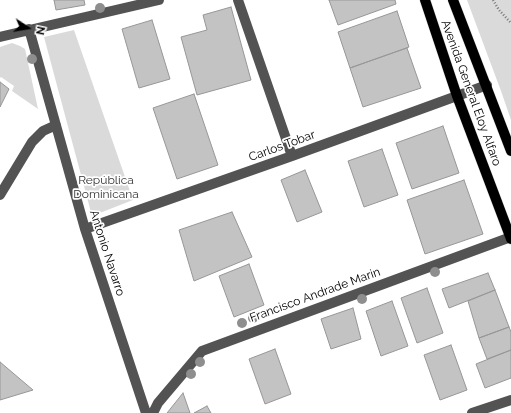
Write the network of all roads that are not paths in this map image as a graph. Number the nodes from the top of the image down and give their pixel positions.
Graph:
1 (159, 0) edge
2 (238, 0) edge
3 (425, 0) edge
4 (453, 0) edge
5 (29, 29) junction
6 (0, 37) edge
7 (487, 85) junction
8 (457, 96) junction
9 (56, 125) junction
10 (511, 151) edge
11 (292, 156) junction
12 (0, 195) edge
13 (85, 229) junction
14 (511, 237) edge
15 (511, 400) edge
16 (146, 413) edge
17 (153, 413) edge
18 (472, 413) edge

1 - 5 street
2 - 11 street
3 - 8 main road, Avenida General Eloy Alfaro
4 - 7 main road, Avenida General Eloy Alfaro
5 - 6 street
5 - 9 street, Antonio Navarro
7 - 8 street, Carlos Tobar
7 - 10 main road, Avenida General Eloy Alfaro
8 - 11 street, Carlos Tobar
8 - 14 main road, Avenida General Eloy Alfaro
9 - 12 street
9 - 13 street, Antonio Navarro
11 - 13 street, Carlos Tobar
13 - 16 street, Antonio Navarro
14 - 17 street, Francisco Andrade Marin
15 - 18 street

